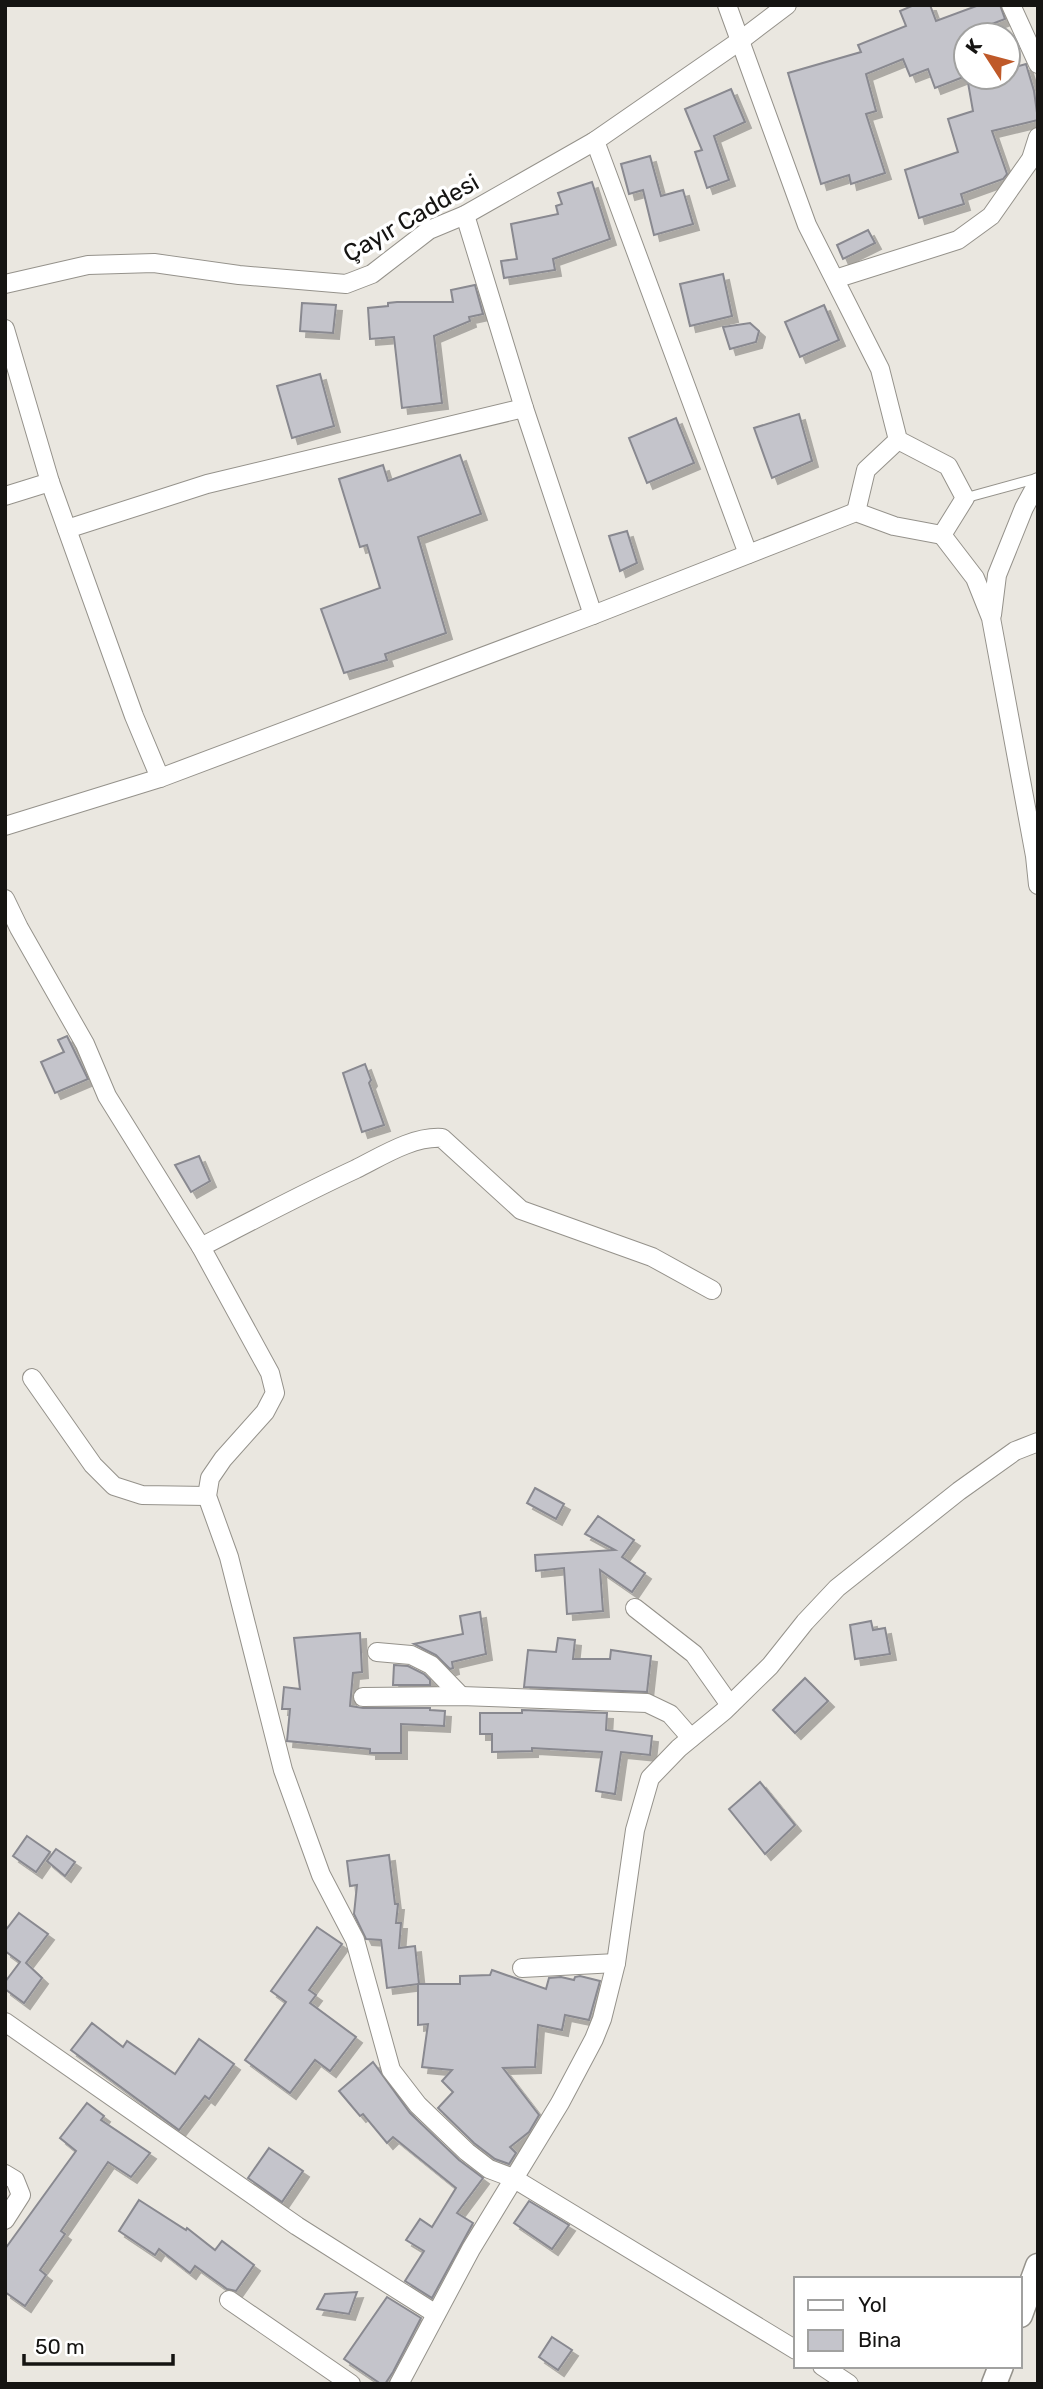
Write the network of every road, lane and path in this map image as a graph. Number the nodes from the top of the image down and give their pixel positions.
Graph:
1 (727, 5) edge
2 (787, 5) edge
3 (1010, 5) edge
4 (741, 40) junction
5 (1038, 63) edge
6 (1038, 137) edge
7 (595, 141) junction
8 (465, 215) junction
9 (835, 279) junction
10 (5, 284) edge
11 (5, 329) edge
12 (524, 408) junction
13 (898, 440) junction
14 (1038, 480) edge
15 (50, 482) junction
16 (5, 495) edge
17 (965, 498) junction
18 (856, 512) junction
19 (67, 529) junction
20 (942, 535) junction
21 (748, 554) junction
22 (593, 615) junction
23 (991, 618) junction
24 (160, 778) junction
25 (5, 826) edge
26 (1038, 885) edge
27 (5, 899) edge
28 (201, 1247) junction
29 (712, 1290) dead end
30 (32, 1378) dead end
31 (1038, 1442) edge
32 (207, 1496) junction
33 (635, 1608) dead end
34 (377, 1652) dead end
35 (461, 1696) junction
36 (363, 1698) dead end
37 (730, 1705) junction
38 (691, 1738) junction
39 (616, 1963) junction
40 (522, 1968) dead end
41 (5, 2022) edge
42 (5, 2174) edge
43 (513, 2178) junction
44 (5, 2220) edge
45 (1038, 2266) edge
46 (229, 2300) dead end
47 (1022, 2310) edge
48 (436, 2314) junction
49 (794, 2349) edge
50 (825, 2368) edge
51 (351, 2384) edge
52 (399, 2384) edge
53 (849, 2384) edge

1 - 4 street
2 - 4 street, Çayır Caddesi
3 - 5 street
4 - 7 street, Çayır Caddesi
4 - 9 street
6 - 9 street
7 - 8 street, Çayır Caddesi
7 - 21 street
8 - 10 street, Çayır Caddesi
8 - 12 street
9 - 13 street
11 - 15 street
12 - 19 street
12 - 22 street
13 - 17 street
13 - 18 street
14 - 17 lane
14 - 23 street
15 - 16 street
15 - 19 street
17 - 20 street
18 - 20 street
18 - 21 street
19 - 24 street
20 - 23 street
21 - 22 street
22 - 24 street
23 - 26 street
24 - 25 street
27 - 28 street
28 - 29 street
28 - 32 street
30 - 32 street
31 - 37 street
32 - 43 street
33 - 37 street
34 - 35 street
35 - 36 street
35 - 38 street
37 - 38 street
38 - 39 street
39 - 40 street
39 - 43 street
41 - 48 street
42 - 44 street
43 - 48 street
43 - 49 street
45 - 47 street
46 - 51 street
48 - 52 street
50 - 53 street

